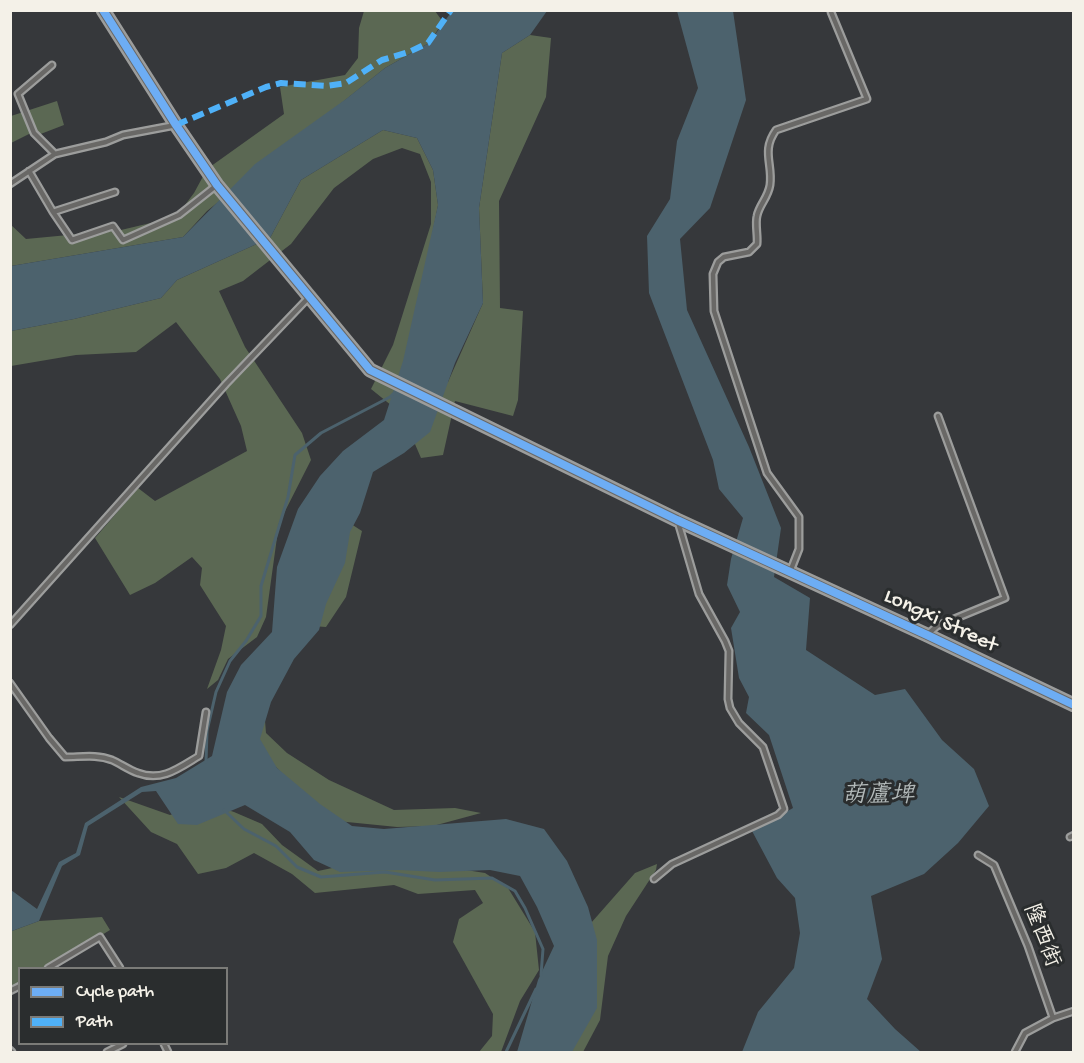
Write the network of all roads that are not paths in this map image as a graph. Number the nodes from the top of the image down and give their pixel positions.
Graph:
1 (103, 10) edge
2 (831, 12) edge
3 (52, 65) dead end
4 (176, 125) junction
5 (55, 154) junction
6 (29, 171) junction
7 (10, 184) edge
8 (217, 185) junction
9 (115, 192) dead end
10 (53, 212) junction
11 (310, 296) junction
12 (938, 416) dead end
13 (677, 520) junction
14 (790, 572) junction
15 (10, 625) edge
16 (927, 635) junction
17 (10, 683) edge
18 (1074, 705) edge
19 (206, 712) dead end
20 (978, 855) dead end
21 (654, 879) dead end
22 (51, 967) edge
23 (119, 967) edge
24 (1074, 1011) edge
25 (1053, 1018) junction
26 (121, 1045) edge
27 (108, 1053) edge
28 (1015, 1053) edge

1 - 4 street, Longxi Street
2 - 14 lane
3 - 5 lane
4 - 5 lane
4 - 8 street, Longxi Street
5 - 6 lane
6 - 7 lane
6 - 10 lane
8 - 10 lane
8 - 11 street, Longxi Street
9 - 10 lane
11 - 13 street, Longxi Street
11 - 15 lane
12 - 16 lane
13 - 14 street, Longxi Street
13 - 21 lane
14 - 16 street, Longxi Street
16 - 18 street, Longxi Street
17 - 19 lane
20 - 25 lane, 隆西街
22 - 23 lane
24 - 25 lane
25 - 28 lane
26 - 27 lane

